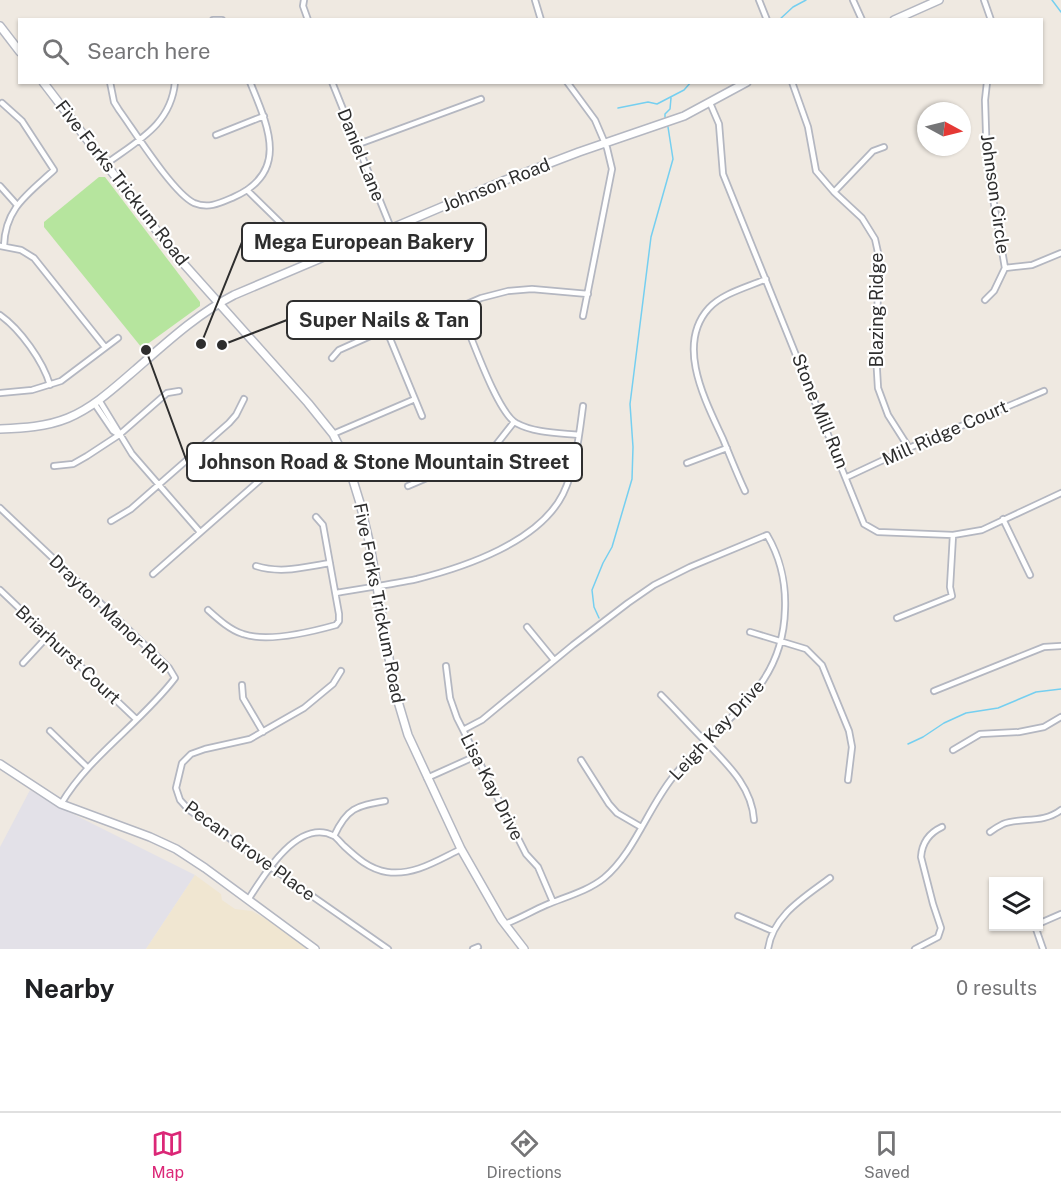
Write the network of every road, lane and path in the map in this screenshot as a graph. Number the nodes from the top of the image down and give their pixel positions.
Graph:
1 (304, 0) edge
2 (536, 0) edge
3 (759, 0) edge
4 (853, 0) edge
5 (939, 0) edge
6 (984, 0) edge
7 (307, 18) edge
8 (540, 18) edge
9 (766, 18) edge
10 (861, 18) edge
11 (898, 18) edge
12 (991, 18) edge
13 (0, 27) edge
14 (18, 50) edge
15 (45, 84) edge
16 (110, 84) edge
17 (175, 84) edge
18 (251, 84) edge
19 (333, 84) edge
20 (568, 84) edge
21 (743, 84) edge
22 (793, 84) edge
23 (987, 84) edge
24 (481, 99) dead end
25 (710, 103) junction
26 (2, 104) dead end
27 (264, 116) junction
28 (216, 135) dead end
29 (140, 139) junction
30 (605, 143) junction
31 (356, 145) junction
32 (884, 147) dead end
33 (106, 164) junction
34 (0, 186) edge
35 (247, 190) junction
36 (834, 192) junction
37 (17, 205) junction
38 (391, 228) junction
39 (298, 241) dead end
40 (2, 246) edge
41 (1061, 253) edge
42 (1005, 268) junction
43 (766, 279) junction
44 (588, 294) junction
45 (985, 300) dead end
46 (219, 303) junction
47 (377, 307) dead end
48 (459, 308) junction
49 (0, 315) edge
50 (583, 316) dead end
51 (423, 323) dead end
52 (386, 329) junction
53 (118, 338) dead end
54 (105, 347) junction
55 (332, 358) dead end
56 (50, 385) junction
57 (179, 391) dead end
58 (1044, 391) dead end
59 (0, 393) edge
60 (244, 399) dead end
61 (415, 399) junction
62 (97, 402) junction
63 (583, 406) dead end
64 (422, 416) dead end
65 (514, 422) junction
66 (0, 429) edge
67 (333, 434) junction
68 (119, 435) junction
69 (579, 435) junction
70 (290, 446) dead end
71 (727, 448) junction
72 (909, 448) junction
73 (687, 463) dead end
74 (54, 466) dead end
75 (847, 477) junction
76 (158, 485) junction
77 (408, 486) dead end
78 (745, 491) dead end
79 (1061, 493) edge
80 (0, 508) edge
81 (316, 518) dead end
82 (1003, 519) junction
83 (111, 521) dead end
84 (200, 532) junction
85 (953, 535) junction
86 (330, 563) junction
87 (256, 566) dead end
88 (153, 574) dead end
89 (1030, 575) dead end
90 (376, 585) junction
91 (2, 592) edge
92 (336, 593) junction
93 (0, 599) edge
94 (208, 610) dead end
95 (897, 618) dead end
96 (527, 627) dead end
97 (750, 632) dead end
98 (48, 636) junction
99 (782, 640) junction
100 (1061, 646) edge
101 (554, 660) junction
102 (23, 663) dead end
103 (446, 666) dead end
104 (341, 671) dead end
105 (242, 685) dead end
106 (934, 691) dead end
107 (661, 695) dead end
108 (1061, 717) edge
109 (136, 719) junction
110 (463, 730) junction
111 (50, 731) dead end
112 (262, 732) junction
113 (706, 742) junction
114 (953, 750) dead end
115 (476, 756) junction
116 (581, 760) dead end
117 (0, 764) edge
118 (88, 768) junction
119 (427, 778) junction
120 (848, 780) dead end
121 (385, 801) dead end
122 (61, 804) junction
123 (1061, 810) edge
124 (754, 820) dead end
125 (640, 827) junction
126 (942, 827) dead end
127 (990, 832) dead end
128 (334, 836) junction
129 (461, 849) junction
130 (270, 867) junction
131 (831, 878) dead end
132 (248, 900) junction
133 (553, 902) junction
134 (1061, 914) edge
135 (738, 916) dead end
136 (1043, 922) edge
137 (505, 924) junction
138 (773, 931) junction
139 (1038, 931) edge
140 (315, 949) edge
141 (388, 949) edge
142 (524, 949) edge
143 (768, 949) edge
144 (915, 949) edge
145 (1043, 949) edge

1 - 7 street
2 - 8 street
3 - 9 street
4 - 10 street
5 - 11 street
6 - 12 street
13 - 14 street
15 - 33 street, Five Forks Trickum Road
16 - 29 street
17 - 29 street
18 - 27 street
19 - 31 street, Daniel Lane
20 - 30 street
21 - 25 street, Johnson Road
22 - 36 street, Blazing Ridge
23 - 42 street, Johnson Circle
24 - 31 street
25 - 30 street, Johnson Road
25 - 43 street, Stone Mill Run
26 - 37 street
27 - 28 street
27 - 35 street
29 - 33 street
29 - 35 street
30 - 38 street, Johnson Road
30 - 44 street
31 - 38 street, Daniel Lane
32 - 36 street
33 - 46 street, Five Forks Trickum Road
34 - 37 street
35 - 39 street
36 - 72 street, Blazing Ridge
37 - 40 street
38 - 46 street, Johnson Road
40 - 54 street
41 - 42 street
42 - 45 street, Johnson Circle
43 - 71 street
43 - 75 street, Stone Mill Run
44 - 48 street
44 - 50 street
46 - 62 street, Johnson Road
46 - 67 street, Five Forks Trickum Road
47 - 52 street
48 - 51 street
48 - 65 street
49 - 56 street
52 - 55 street
52 - 61 street
53 - 54 street
54 - 56 street
56 - 59 street
57 - 68 street
58 - 72 street, Mill Ridge Court
60 - 76 street
61 - 64 street
61 - 67 street
62 - 66 street, Johnson Road
62 - 68 street
63 - 69 street
65 - 69 street
65 - 77 street
67 - 90 street, Five Forks Trickum Road
68 - 74 street
68 - 76 street
69 - 90 street
70 - 84 street
71 - 73 street
71 - 78 street
72 - 75 street, Mill Ridge Court
75 - 85 street, Stone Mill Run
76 - 83 street
76 - 84 street
79 - 82 street, Stone Mill Run
80 - 109 street, Drayton Manor Run
81 - 86 street
82 - 85 street, Stone Mill Run
82 - 89 street
84 - 88 street
85 - 95 street
86 - 87 street
86 - 92 street
90 - 92 street
90 - 119 street, Five Forks Trickum Road
91 - 93 street
91 - 98 street, Briarhurst Court
92 - 94 street
96 - 101 street
97 - 99 street
98 - 102 street
98 - 109 street, Briarhurst Court
99 - 101 street, Leigh Kay Drive
99 - 113 street, Leigh Kay Drive
99 - 120 street
100 - 106 street
101 - 110 street, Leigh Kay Drive
103 - 110 street, Lisa Kay Drive
104 - 112 street, Pecan Grove Place
105 - 112 street
107 - 113 street
108 - 114 street
109 - 118 street, Drayton Manor Run
110 - 115 street, Lisa Kay Drive
111 - 118 street
112 - 130 street, Pecan Grove Place
113 - 124 street
113 - 125 street, Leigh Kay Drive
115 - 119 street
115 - 133 street, Lisa Kay Drive
116 - 125 street
117 - 122 street
118 - 122 street, Drayton Manor Run
119 - 129 street, Five Forks Trickum Road
121 - 128 street
122 - 132 street
123 - 127 street
125 - 133 street, Leigh Kay Drive
126 - 144 street
128 - 129 street
128 - 130 street
129 - 137 street, Five Forks Trickum Road
130 - 132 street
130 - 141 street, Pecan Grove Place
131 - 138 street
132 - 140 street
133 - 137 street, Leigh Kay Drive
134 - 136 street
135 - 138 street
137 - 142 street, Five Forks Trickum Road
138 - 143 street
139 - 145 street

